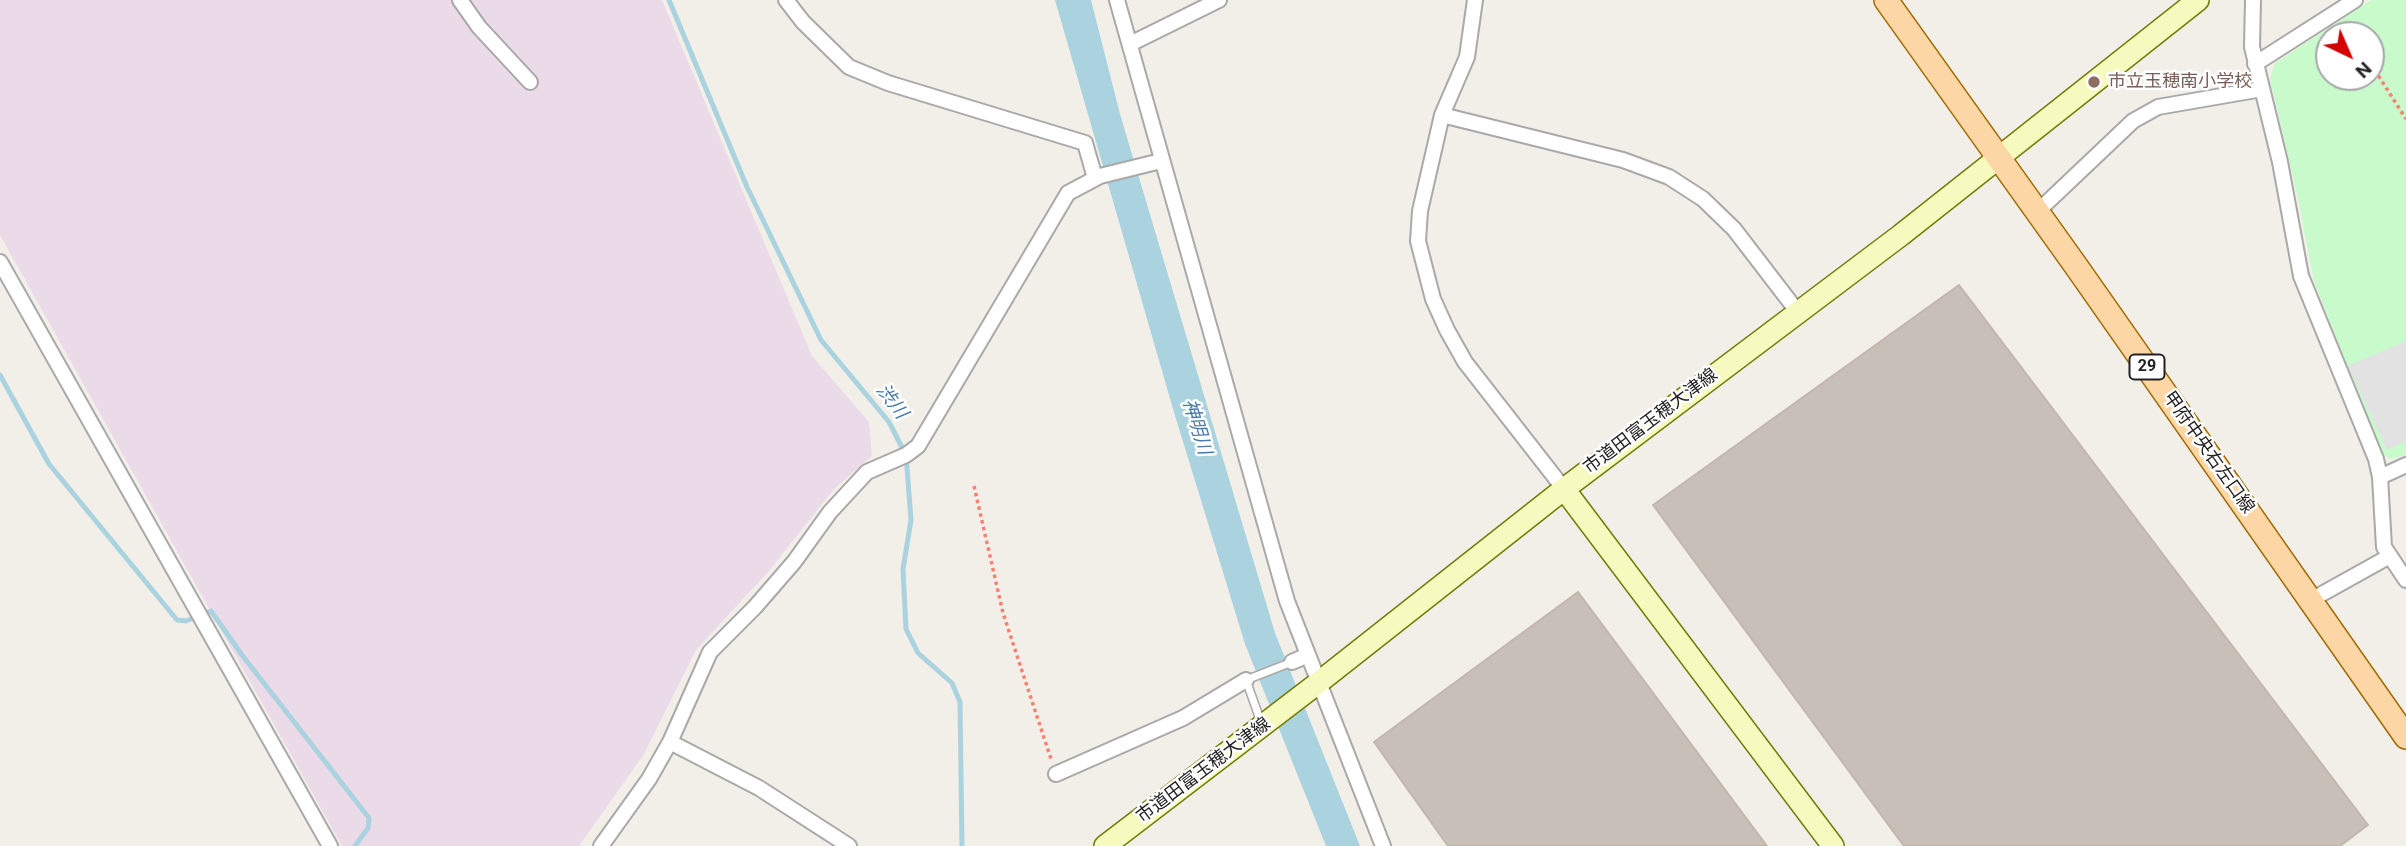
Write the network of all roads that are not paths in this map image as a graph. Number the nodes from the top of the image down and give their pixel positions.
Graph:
1 (460, 0) edge
2 (786, 0) edge
3 (1118, 0) edge
4 (1219, 0) edge
5 (1475, 0) edge
6 (1886, 0) edge
7 (2198, 0) edge
8 (2253, 0) edge
9 (2356, 0) edge
10 (1129, 44) junction
11 (2255, 65) junction
12 (530, 82) dead end
13 (2262, 89) junction
14 (1442, 116) junction
15 (1999, 159) junction
16 (1155, 162) junction
17 (1097, 177) junction
18 (2037, 212) junction
19 (0, 262) edge
20 (1797, 311) junction
21 (2406, 464) edge
22 (2380, 477) junction
23 (1564, 489) junction
24 (2390, 556) junction
25 (2406, 580) edge
26 (2311, 600) junction
27 (1308, 655) junction
28 (1293, 662) joint
29 (1250, 678) junction
30 (1313, 687) junction
31 (1265, 724) junction
32 (2406, 737) edge
33 (670, 742) junction
34 (1056, 774) road end
35 (330, 846) edge
36 (601, 846) edge
37 (849, 846) edge
38 (1105, 846) edge
39 (1383, 846) edge
40 (1833, 846) edge

1 - 12 street
2 - 17 street
3 - 10 street
4 - 10 street
5 - 14 street
6 - 15 main road, 甲府中央右左口線 / 29
7 - 15 street, 市道田富玉穂大津線
8 - 11 street
9 - 11 street
10 - 16 street
11 - 13 street
13 - 18 street
13 - 22 street
14 - 20 street
14 - 23 street
15 - 18 main road, 甲府中央右左口線 / 29
15 - 20 street, 市道田富玉穂大津線
16 - 17 street
16 - 27 street
17 - 33 street
18 - 26 main road, 甲府中央右左口線 / 29
19 - 35 street
20 - 23 street, 市道田富玉穂大津線
21 - 22 street
22 - 24 street
23 - 30 street, 市道田富玉穂大津線
23 - 40 street
24 - 25 street
24 - 26 street
26 - 32 main road, 甲府中央右左口線 / 29
27 - 28 street
27 - 30 street
28 - 29 lane
29 - 31 lane
29 - 34 street
30 - 31 street, 市道田富玉穂大津線
30 - 39 street
31 - 38 street, 市道田富玉穂大津線
33 - 36 street
33 - 37 street

